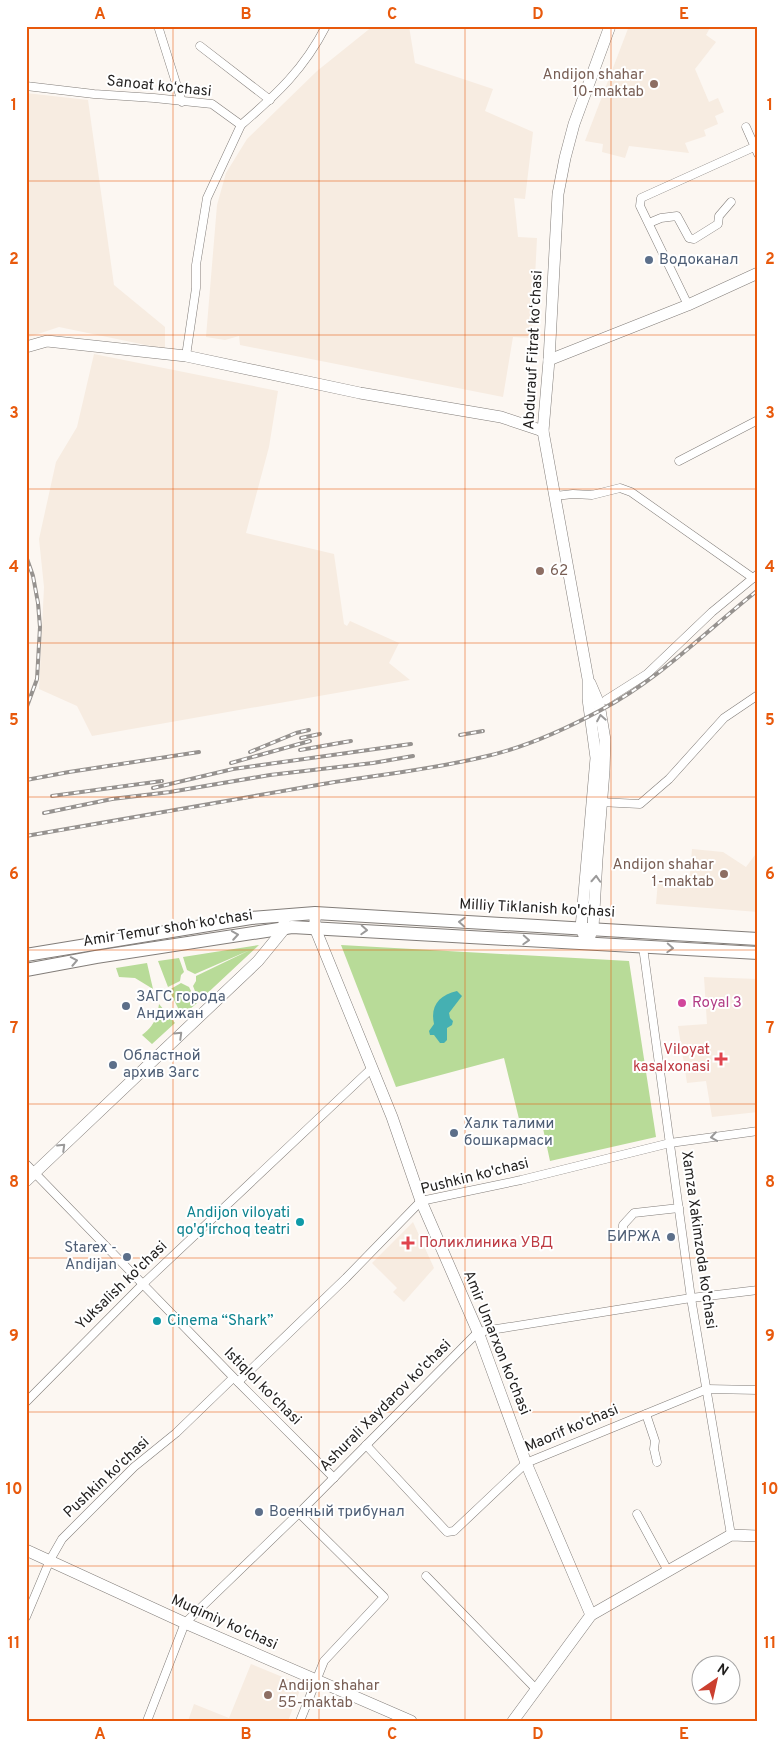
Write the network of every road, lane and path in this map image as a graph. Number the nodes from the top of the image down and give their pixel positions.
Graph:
1 (158, 26) edge
2 (326, 26) edge
3 (610, 26) edge
4 (200, 46) dead end
5 (26, 86) edge
6 (270, 100) junction
7 (182, 102) junction
8 (241, 125) junction
9 (746, 127) dead end
10 (756, 150) edge
11 (731, 202) dead end
12 (649, 223) junction
13 (758, 273) edge
14 (688, 305) junction
15 (26, 347) edge
16 (186, 356) junction
17 (549, 360) junction
18 (758, 420) edge
19 (543, 431) junction
20 (679, 461) dead end
21 (555, 496) junction
22 (755, 576) edge
23 (758, 695) edge
24 (606, 700) dead end
25 (596, 802) junction
26 (315, 913) junction
27 (283, 915) junction
28 (285, 928) junction
29 (315, 928) junction
30 (587, 928) junction
31 (758, 939) edge
32 (587, 943) junction
33 (644, 947) junction
34 (758, 952) edge
35 (26, 955) edge
36 (26, 970) edge
37 (371, 1069) junction
38 (758, 1131) edge
39 (670, 1143) junction
40 (26, 1164) edge
41 (30, 1177) edge
42 (421, 1201) junction
43 (679, 1208) junction
44 (624, 1234) dead end
45 (143, 1284) junction
46 (758, 1290) edge
47 (691, 1298) junction
48 (478, 1332) junction
49 (236, 1380) junction
50 (706, 1389) junction
51 (758, 1390) edge
52 (26, 1402) edge
53 (646, 1414) junction
54 (366, 1445) junction
55 (526, 1462) junction
56 (657, 1462) dead end
57 (334, 1478) junction
58 (299, 1513) junction
59 (638, 1514) dead end
60 (731, 1535) junction
61 (758, 1536) edge
62 (26, 1550) edge
63 (50, 1560) junction
64 (668, 1571) junction
65 (426, 1576) dead end
66 (591, 1615) junction
67 (26, 1617) edge
68 (185, 1622) junction
69 (316, 1680) junction
70 (536, 1689) junction
71 (147, 1721) edge
72 (300, 1721) edge
73 (411, 1721) edge
74 (513, 1721) edge

1 - 7 street
2 - 6 street
3 - 17 street, Abdurauf Fitrat koʻchasi
4 - 6 street
5 - 7 street, Sanoat koʻchasi
6 - 8 street
7 - 8 street, Sanoat koʻchasi
8 - 16 street
9 - 10 street
10 - 12 street
11 - 12 street
12 - 14 street
13 - 14 street
14 - 17 street
15 - 16 street
16 - 19 street
17 - 19 street, Abdurauf Fitrat koʻchasi
18 - 20 street
19 - 21 street, Abdurauf Fitrat koʻchasi
21 - 22 street
21 - 25 street, Abdurauf Fitrat koʻchasi
22 - 24 street
23 - 25 street
25 - 30 street, Abdurauf Fitrat koʻchasi
26 - 27 main road, Amir Temur shoh ko'chasi
26 - 29 street, Amir Umarxon ko'chasi
30 -> 26 main road, Milliy Tiklanish ko'chasi
27 - 28 street
27 - 35 main road, Amir Temur shoh ko'chasi
28 - 29 main road, Amir Temur shoh ko'chasi
36 -> 28 main road, Amir Temur shoh ko'chasi
41 -> 28 street
29 -> 32 main road, Milliy Tiklanish ko'chasi
29 - 37 street, Amir Umarxon ko'chasi
30 - 31 main road, Milliy Tiklanish ko'chasi
30 - 32 street, Abdurauf Fitrat koʻchasi
32 - 33 main road, Milliy Tiklanish ko'chasi
33 -> 34 main road, Milliy Tiklanish ko'chasi
33 - 39 street, Xamza Xakimzoda ko'chasi
37 - 42 street, Amir Umarxon ko'chasi
37 - 45 street, Yuksalish ko'chasi
38 -> 39 street, Pushkin ko'chasi
39 - 42 street, Pushkin ko'chasi
39 - 43 street, Xamza Xakimzoda ko'chasi
40 - 41 street, Istiqlol ko'chasi
41 - 45 street, Istiqlol ko'chasi
42 - 48 street, Amir Umarxon ko'chasi
42 - 49 street, Pushkin ko'chasi
43 - 44 street
43 - 47 street, Xamza Xakimzoda ko'chasi
45 - 49 street, Istiqlol ko'chasi
45 - 52 street, Yuksalish ko'chasi
46 - 47 street
47 - 48 street
47 - 50 street, Xamza Xakimzoda ko'chasi
48 - 54 street, Ashurali Xaydarov ko'chasi
48 - 55 street, Amir Umarxon ko'chasi
49 - 57 street, Istiqlol ko'chasi
49 - 63 street, Pushkin ko'chasi
50 - 51 street, Maorif ko'chasi
50 - 53 street, Maorif ko'chasi
50 - 60 street, Xamza Xakimzoda ko'chasi
53 - 55 street, Maorif ko'chasi
53 - 56 street
54 - 55 street, Maorif ko'chasi
54 - 57 street, Ashurali Xaydarov ko'chasi
55 - 66 street, Amir Umarxon ko'chasi
57 - 58 street, Ashurali Xaydarov ko'chasi
58 - 68 street, Ashurali Xaydarov ko'chasi
58 - 69 street
59 - 64 street
60 - 61 street
60 - 64 street
62 - 63 street, Muqimiy ko'chasi
63 - 67 street, Pushkin ko'chasi
63 - 68 street, Muqimiy ko'chasi
64 - 66 street
65 - 70 street
66 - 70 street
68 - 69 street, Muqimiy ko'chasi
68 - 71 street, Ashurali Xaydarov ko'chasi
69 - 72 street
69 - 73 street, Muqimiy ko'chasi
70 - 74 street

